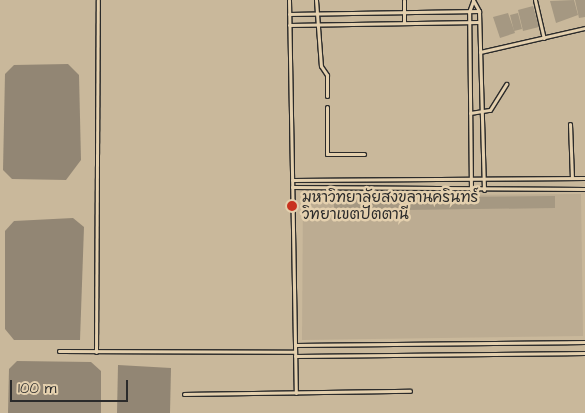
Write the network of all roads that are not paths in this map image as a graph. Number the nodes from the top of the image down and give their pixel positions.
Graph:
1 (98, 0) edge
2 (289, 0) edge
3 (316, 0) edge
4 (404, 0) edge
5 (535, 0) edge
6 (404, 11) junction
7 (479, 11) junction
8 (469, 12) junction
9 (317, 13) junction
10 (289, 14) junction
11 (469, 22) junction
12 (479, 22) junction
13 (404, 23) junction
14 (318, 24) junction
15 (289, 26) junction
16 (585, 28) edge
17 (544, 38) junction
18 (480, 52) junction
19 (506, 84) dead end
20 (327, 96) dead end
21 (327, 106) dead end
22 (482, 112) junction
23 (470, 113) junction
24 (570, 124) dead end
25 (364, 154) dead end
26 (572, 178) junction
27 (585, 178) edge
28 (471, 179) junction
29 (484, 179) junction
30 (292, 180) junction
31 (292, 187) junction
32 (585, 189) edge
33 (471, 190) junction
34 (484, 190) junction
35 (585, 342) edge
36 (295, 345) junction
37 (59, 351) dead end
38 (96, 352) junction
39 (295, 352) junction
40 (585, 352) edge
41 (295, 356) junction
42 (410, 391) dead end
43 (296, 393) junction
44 (184, 394) dead end

1 - 38 lane
2 - 10 lane
3 - 9 lane
4 - 6 lane
5 - 17 lane
6 - 8 lane
6 - 9 lane
6 - 13 lane
7 - 8 lane
7 - 8 lane
7 - 12 lane
8 - 11 lane
9 - 10 lane
9 - 14 lane
10 - 15 lane
11 - 12 lane
11 - 13 lane
11 - 23 lane
12 - 18 lane
13 - 14 lane
14 - 15 lane
14 - 20 lane
15 - 30 lane
16 - 17 lane
17 - 18 lane
18 - 22 lane
19 - 22 lane
21 - 25 lane
22 - 23 lane
22 - 29 lane
23 - 28 lane
24 - 26 lane
26 - 27 lane
26 - 29 lane
28 - 29 lane
28 - 30 lane
28 - 33 lane
29 - 34 lane
30 - 31 lane
31 - 33 lane
31 - 36 lane
32 - 34 lane
33 - 34 lane
35 - 36 lane
36 - 39 lane
37 - 38 lane
38 - 39 lane
39 - 41 lane
40 - 41 lane
41 - 43 lane
42 - 43 lane
43 - 44 lane

